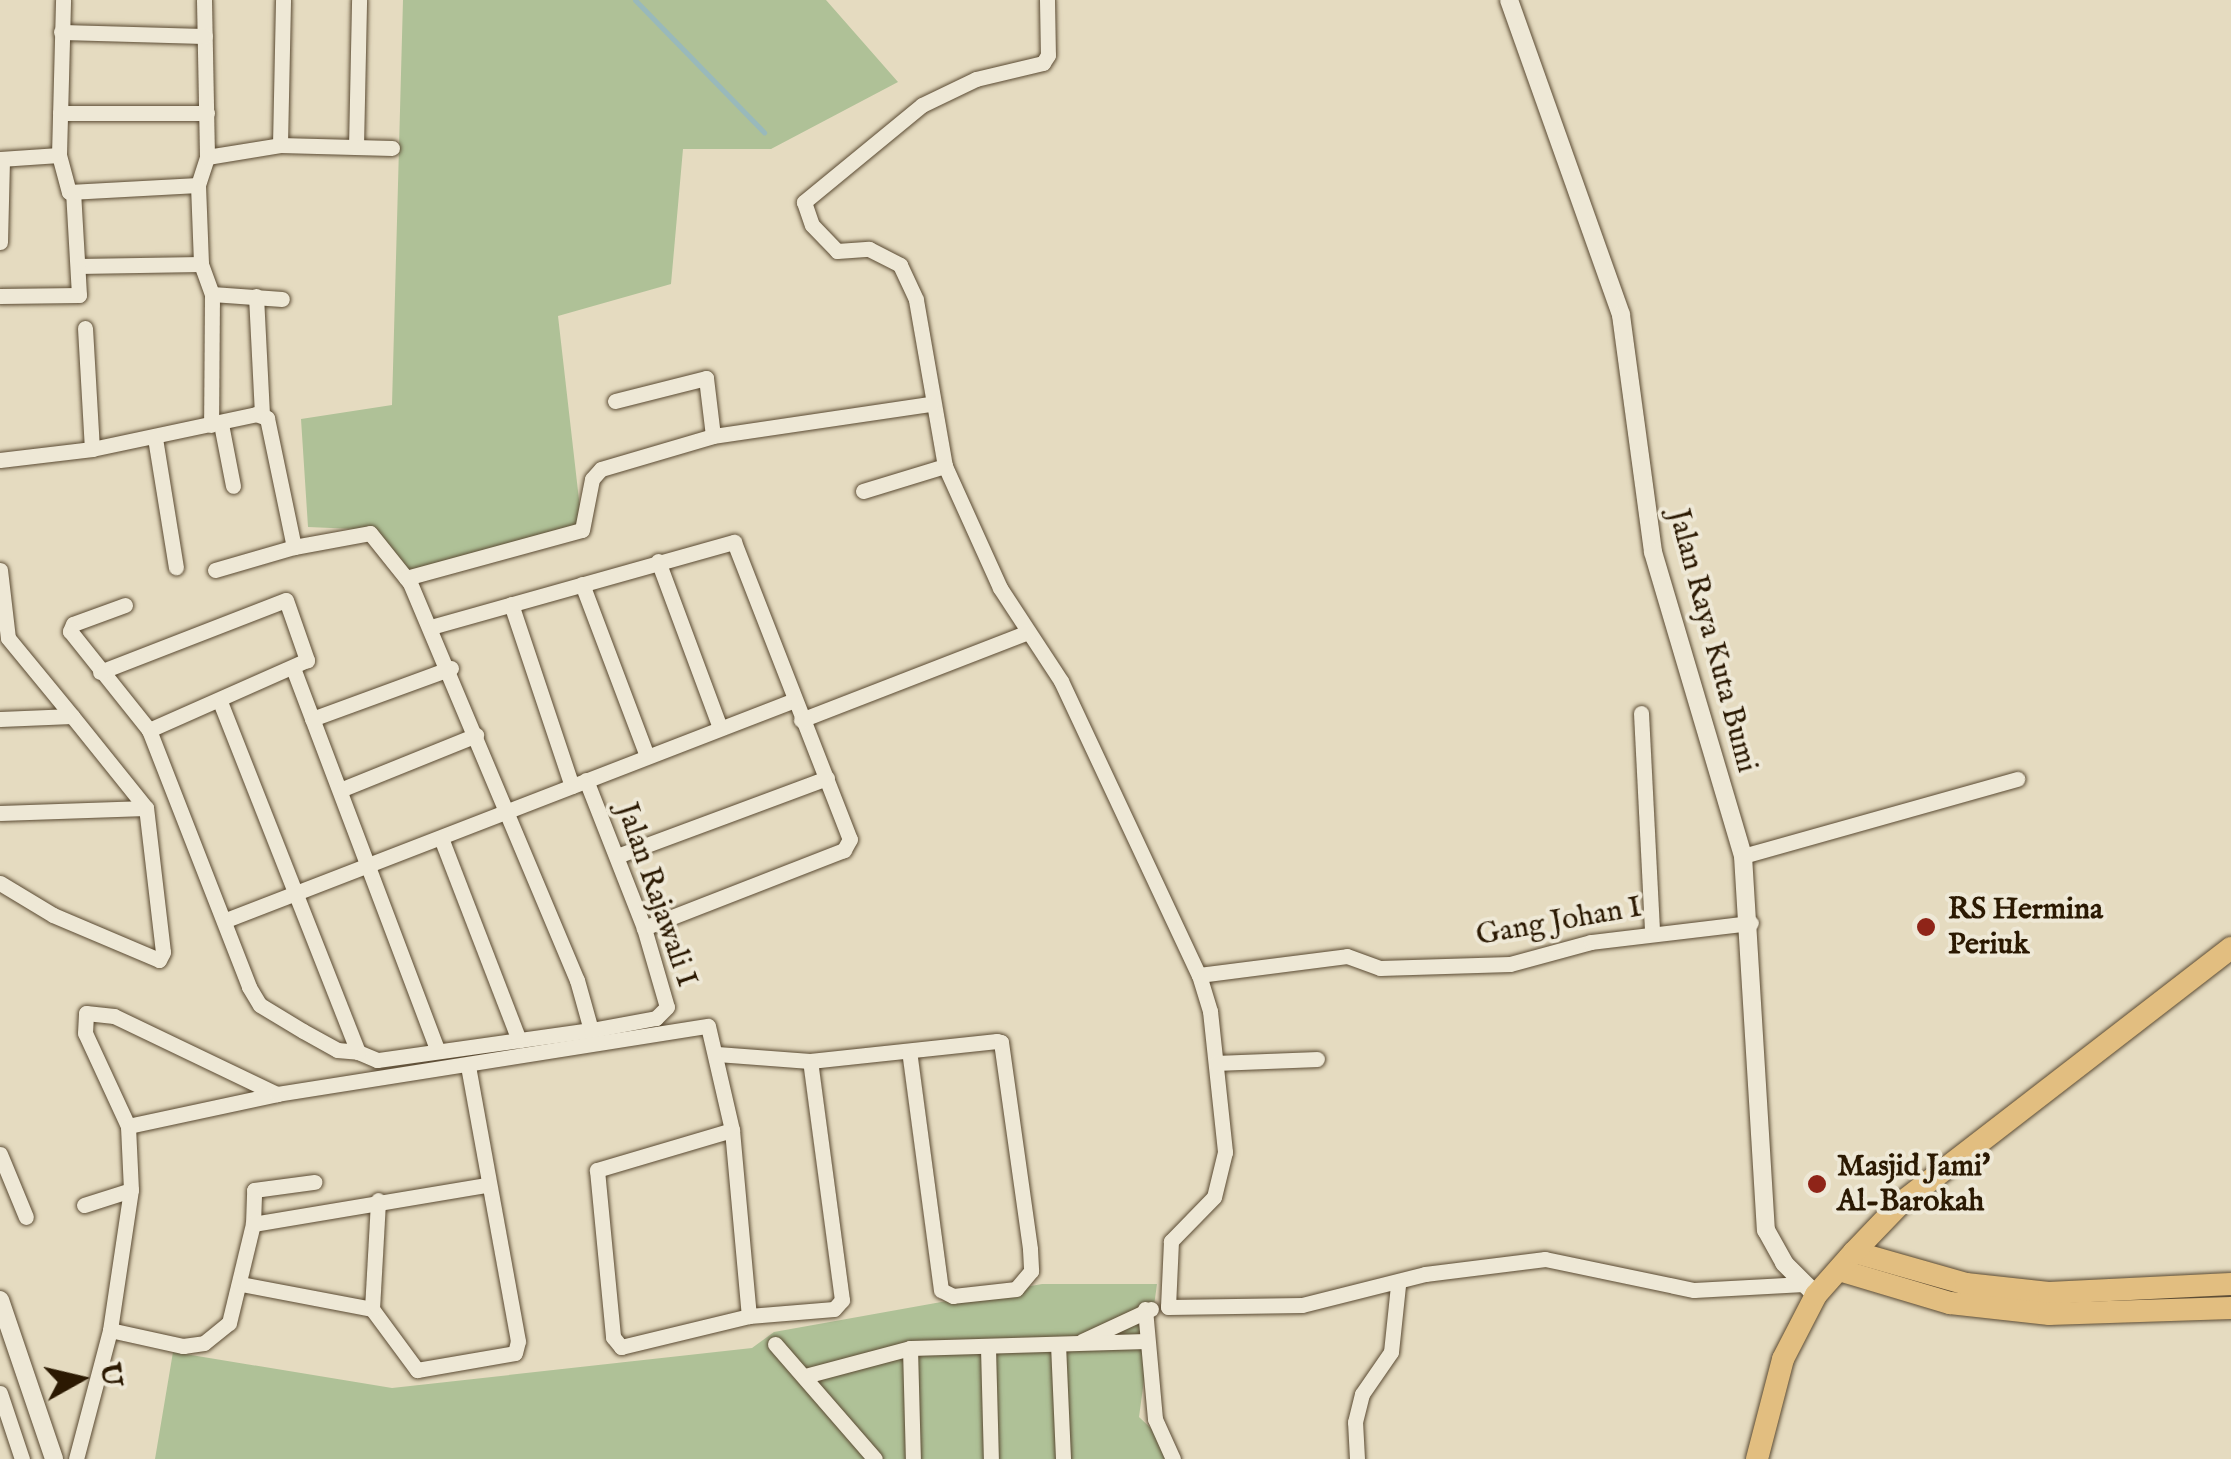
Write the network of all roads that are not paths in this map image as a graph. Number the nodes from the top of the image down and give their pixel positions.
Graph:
1 (63, 0) edge
2 (204, 0) edge
3 (283, 0) edge
4 (359, 0) edge
5 (1046, 0) edge
6 (1509, 0) edge
7 (61, 32) junction
8 (204, 36) junction
9 (207, 112) junction
10 (60, 113) junction
11 (280, 145) junction
12 (356, 147) junction
13 (392, 148) dead end
14 (58, 155) junction
15 (207, 157) junction
16 (1, 159) edge
17 (198, 185) junction
18 (73, 192) junction
19 (0, 242) edge
20 (201, 264) junction
21 (78, 266) junction
22 (212, 294) junction
23 (0, 296) edge
24 (256, 296) junction
25 (282, 299) dead end
26 (85, 328) dead end
27 (615, 401) dead end
28 (931, 404) junction
29 (262, 414) junction
30 (216, 424) junction
31 (712, 436) junction
32 (155, 438) junction
33 (92, 450) junction
34 (0, 460) edge
35 (944, 466) junction
36 (232, 486) dead end
37 (864, 491) dead end
38 (294, 547) junction
39 (658, 560) junction
40 (176, 567) dead end
41 (0, 570) edge
42 (215, 570) dead end
43 (406, 578) junction
44 (582, 584) junction
45 (511, 604) junction
46 (125, 605) dead end
47 (431, 628) junction
48 (1028, 632) junction
49 (4, 638) edge
50 (293, 668) junction
51 (450, 668) junction
52 (100, 672) junction
53 (219, 700) junction
54 (792, 701) junction
55 (1641, 713) dead end
56 (72, 716) junction
57 (312, 719) junction
58 (0, 720) edge
59 (802, 720) junction
60 (720, 728) junction
61 (148, 730) junction
62 (476, 734) junction
63 (647, 756) junction
64 (827, 778) junction
65 (2018, 780) dead end
66 (579, 783) junction
67 (340, 790) junction
68 (146, 808) junction
69 (0, 813) edge
70 (506, 814) junction
71 (442, 838) junction
72 (617, 856) junction
73 (1742, 856) junction
74 (369, 866) junction
75 (0, 883) edge
76 (297, 894) junction
77 (226, 920) junction
78 (1750, 923) junction
79 (644, 928) junction
80 (1652, 932) junction
81 (2231, 948) edge
82 (1199, 975) junction
83 (591, 1030) junction
84 (519, 1040) junction
85 (438, 1050) junction
86 (909, 1050) junction
87 (358, 1052) junction
88 (717, 1054) junction
89 (1317, 1059) dead end
90 (810, 1061) junction
91 (1216, 1063) junction
92 (468, 1066) junction
93 (277, 1094) junction
94 (128, 1126) junction
95 (732, 1130) junction
96 (0, 1154) edge
97 (314, 1182) dead end
98 (487, 1186) junction
99 (132, 1190) junction
100 (378, 1200) junction
101 (84, 1205) dead end
102 (26, 1217) dead end
103 (254, 1224) junction
104 (1846, 1261) junction
105 (241, 1284) junction
106 (2231, 1284) edge
107 (1398, 1285) junction
108 (1810, 1289) junction
109 (2167, 1299) junction
110 (0, 1300) edge
111 (1168, 1307) junction
112 (2231, 1308) edge
113 (372, 1309) junction
114 (1145, 1309) junction
115 (749, 1316) junction
116 (110, 1330) junction
117 (1147, 1341) junction
118 (775, 1344) dead end
119 (1058, 1344) junction
120 (1079, 1344) junction
121 (910, 1348) junction
122 (988, 1348) junction
123 (805, 1376) junction
124 (0, 1393) edge
125 (22, 1459) edge
126 (54, 1459) edge
127 (76, 1459) edge
128 (875, 1459) edge
129 (912, 1459) edge
130 (991, 1459) edge
131 (1063, 1459) edge
132 (1173, 1459) edge
133 (1357, 1459) edge
134 (1757, 1459) edge

1 - 7 street
2 - 8 street
3 - 11 street
4 - 12 street
5 - 28 street
6 - 73 street, Jalan Raya Kuta Bumi
7 - 8 street
7 - 10 street
8 - 9 street
9 - 10 street
9 - 15 street
10 - 14 street
11 - 12 street
11 - 15 street
12 - 13 street
14 - 16 street
14 - 18 street
15 - 17 street
16 - 19 street
17 - 18 street
17 - 20 street
18 - 21 street
20 - 21 street
20 - 22 street
21 - 23 street
22 - 24 street
22 - 30 street
24 - 25 street
24 - 29 street
26 - 33 street
27 - 31 street
28 - 31 street
28 - 35 street
29 - 30 street
29 - 38 street
30 - 32 street
30 - 36 street
31 - 43 street
32 - 33 street
32 - 40 street
33 - 34 street
35 - 37 street
35 - 48 street
38 - 42 street
38 - 43 street
39 - 44 street
39 - 54 street
39 - 60 street
41 - 49 street
43 - 47 street
44 - 45 street
44 - 63 street
45 - 47 street
45 - 66 street, Jalan Rajawali I
46 - 52 street
47 - 51 street
48 - 59 street
48 - 82 street
49 - 56 street
50 - 52 street
50 - 53 street
50 - 57 street
51 - 57 street
51 - 62 street
52 - 61 street
53 - 61 street
53 - 76 street
54 - 59 street
54 - 60 street
55 - 80 street
56 - 58 street
56 - 68 street
57 - 67 street
59 - 64 street
60 - 63 street
61 - 77 street
62 - 67 street
62 - 70 street
63 - 66 street
64 - 72 street
64 - 79 street
65 - 73 street
66 - 70 street
66 - 72 street, Jalan Rajawali I
67 - 74 street
68 - 69 street
68 - 75 street
70 - 71 street
70 - 83 street
71 - 74 street
71 - 84 street
72 - 79 street, Jalan Rajawali I
73 - 78 street, Jalan Raya Kuta Bumi
74 - 76 street
74 - 85 street
76 - 77 street
76 - 87 street
77 - 87 street
78 - 80 street, Gang Johan I
78 - 108 street, Jalan Raya Kuta Bumi
79 - 83 street, Jalan Rajawali I
80 - 82 street, Gang Johan I
81 - 104 main road
82 - 91 street
83 - 84 street
84 - 85 street
85 - 87 street
86 - 86 street
86 - 90 street
88 - 90 street
88 - 92 street
88 - 95 street
89 - 91 street
90 - 115 street
91 - 111 street
92 - 93 street
92 - 98 street
93 - 94 street
93 - 94 street
94 - 99 street
95 - 115 street
95 - 115 street
96 - 102 street
97 - 103 street
98 - 100 street
98 - 113 street
99 - 101 street
99 - 116 street
100 - 103 street
100 - 113 street
103 - 105 street
104 - 108 main road
104 - 109 main road
105 - 113 street
105 - 116 street
106 - 109 main road
107 - 108 street
107 - 111 street
107 - 133 street
108 - 134 main road
109 - 112 main road
110 - 126 street
111 - 114 street
114 - 117 street
114 - 120 street
116 - 127 street
117 - 120 street
117 - 132 street
118 - 123 street
119 - 120 street
119 - 122 street
119 - 131 street
121 - 122 street
121 - 123 street
121 - 129 street
122 - 130 street
123 - 128 street
124 - 125 street

